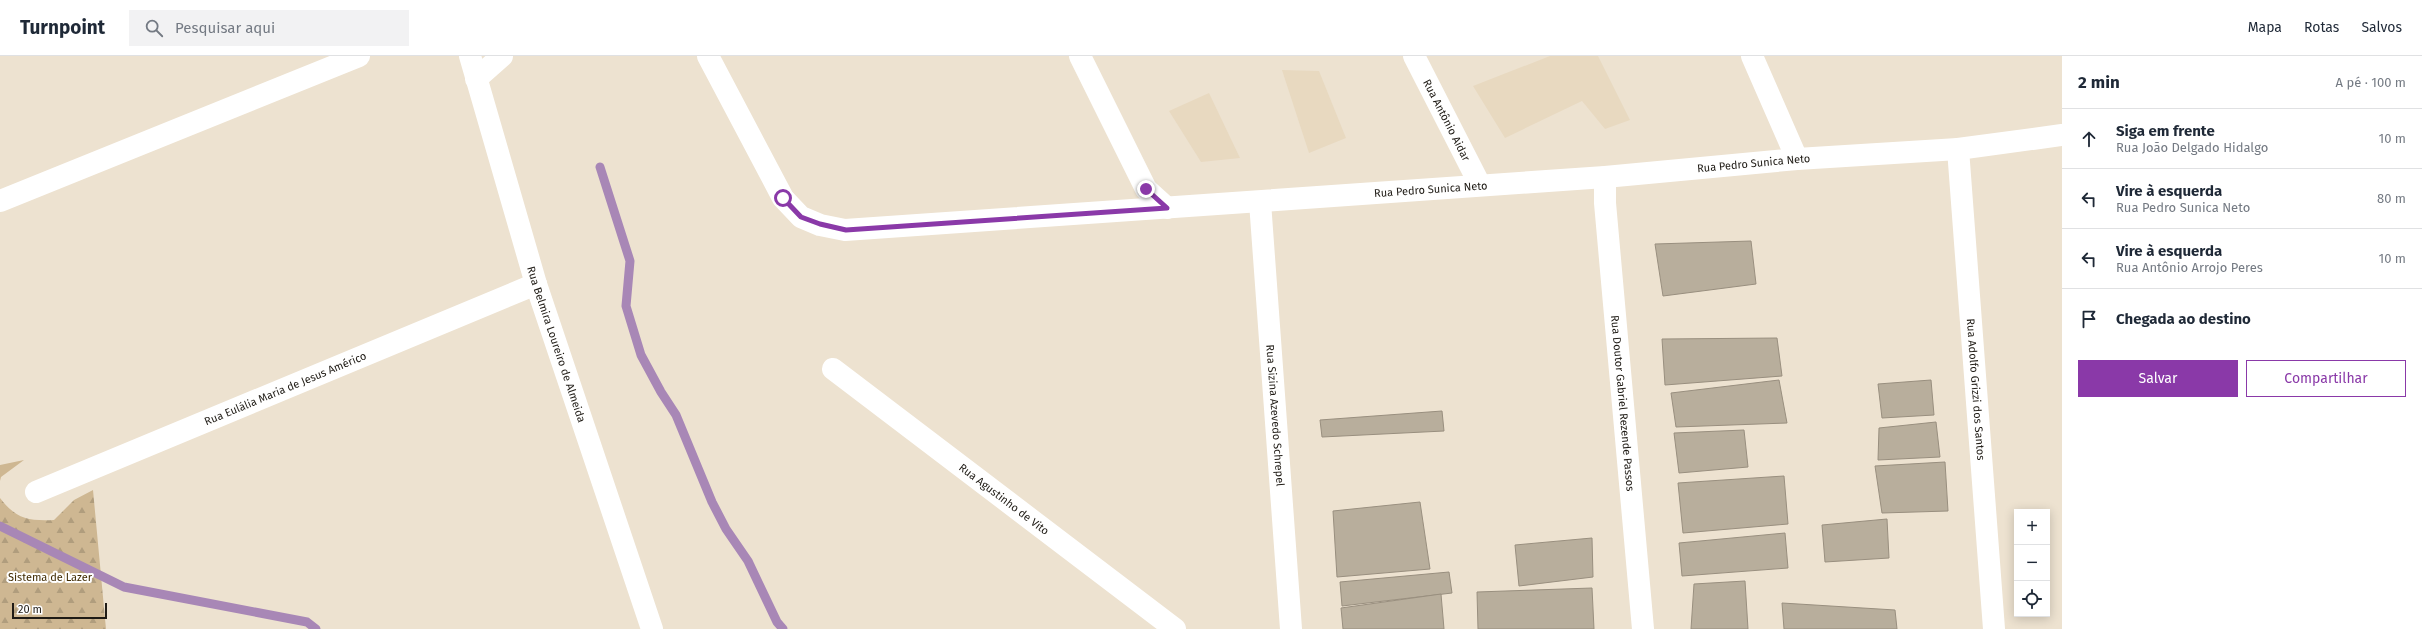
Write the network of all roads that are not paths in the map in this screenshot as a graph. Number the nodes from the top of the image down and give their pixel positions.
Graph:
1 (359, 56) edge
2 (470, 56) edge
3 (502, 56) edge
4 (708, 56) edge
5 (1080, 56) edge
6 (1414, 56) edge
7 (1752, 56) edge
8 (476, 79) junction
9 (2062, 134) edge
10 (1958, 149) junction
11 (1797, 159) junction
12 (1605, 176) junction
13 (1480, 185) junction
14 (0, 201) edge
15 (1260, 202) junction
16 (1167, 208) junction
17 (536, 284) junction
18 (833, 369) dead end
19 (36, 492) dead end
20 (652, 629) edge
21 (1175, 629) edge
22 (1291, 629) edge
23 (1643, 629) edge
24 (1994, 629) edge

1 - 14 street
2 - 8 street, Rua Belmira Loureiro de Almeida
3 - 8 street
4 - 16 street, Rua Pedro Sunica Neto
5 - 16 street
6 - 13 street, Rua Antônio Aidar
7 - 11 street
8 - 17 street, Rua Belmira Loureiro de Almeida
9 - 10 street, Rua Pedro Sunica Neto
10 - 11 street, Rua Pedro Sunica Neto
10 - 24 street, Rua Adolfo Grizzi dos Santos
11 - 12 street, Rua Pedro Sunica Neto
12 - 13 street, Rua Pedro Sunica Neto
12 - 23 street, Rua Doutor Gabriel Rezende Passos
13 - 15 street, Rua Pedro Sunica Neto
15 - 16 street, Rua Pedro Sunica Neto
15 - 22 street, Rua Sizina Azevedo Schrepel
17 - 19 street, Rua Eulália Maria de Jesus Américo
17 - 20 street, Rua Belmira Loureiro de Almeida
18 - 21 street, Rua Agustinho de Vito

